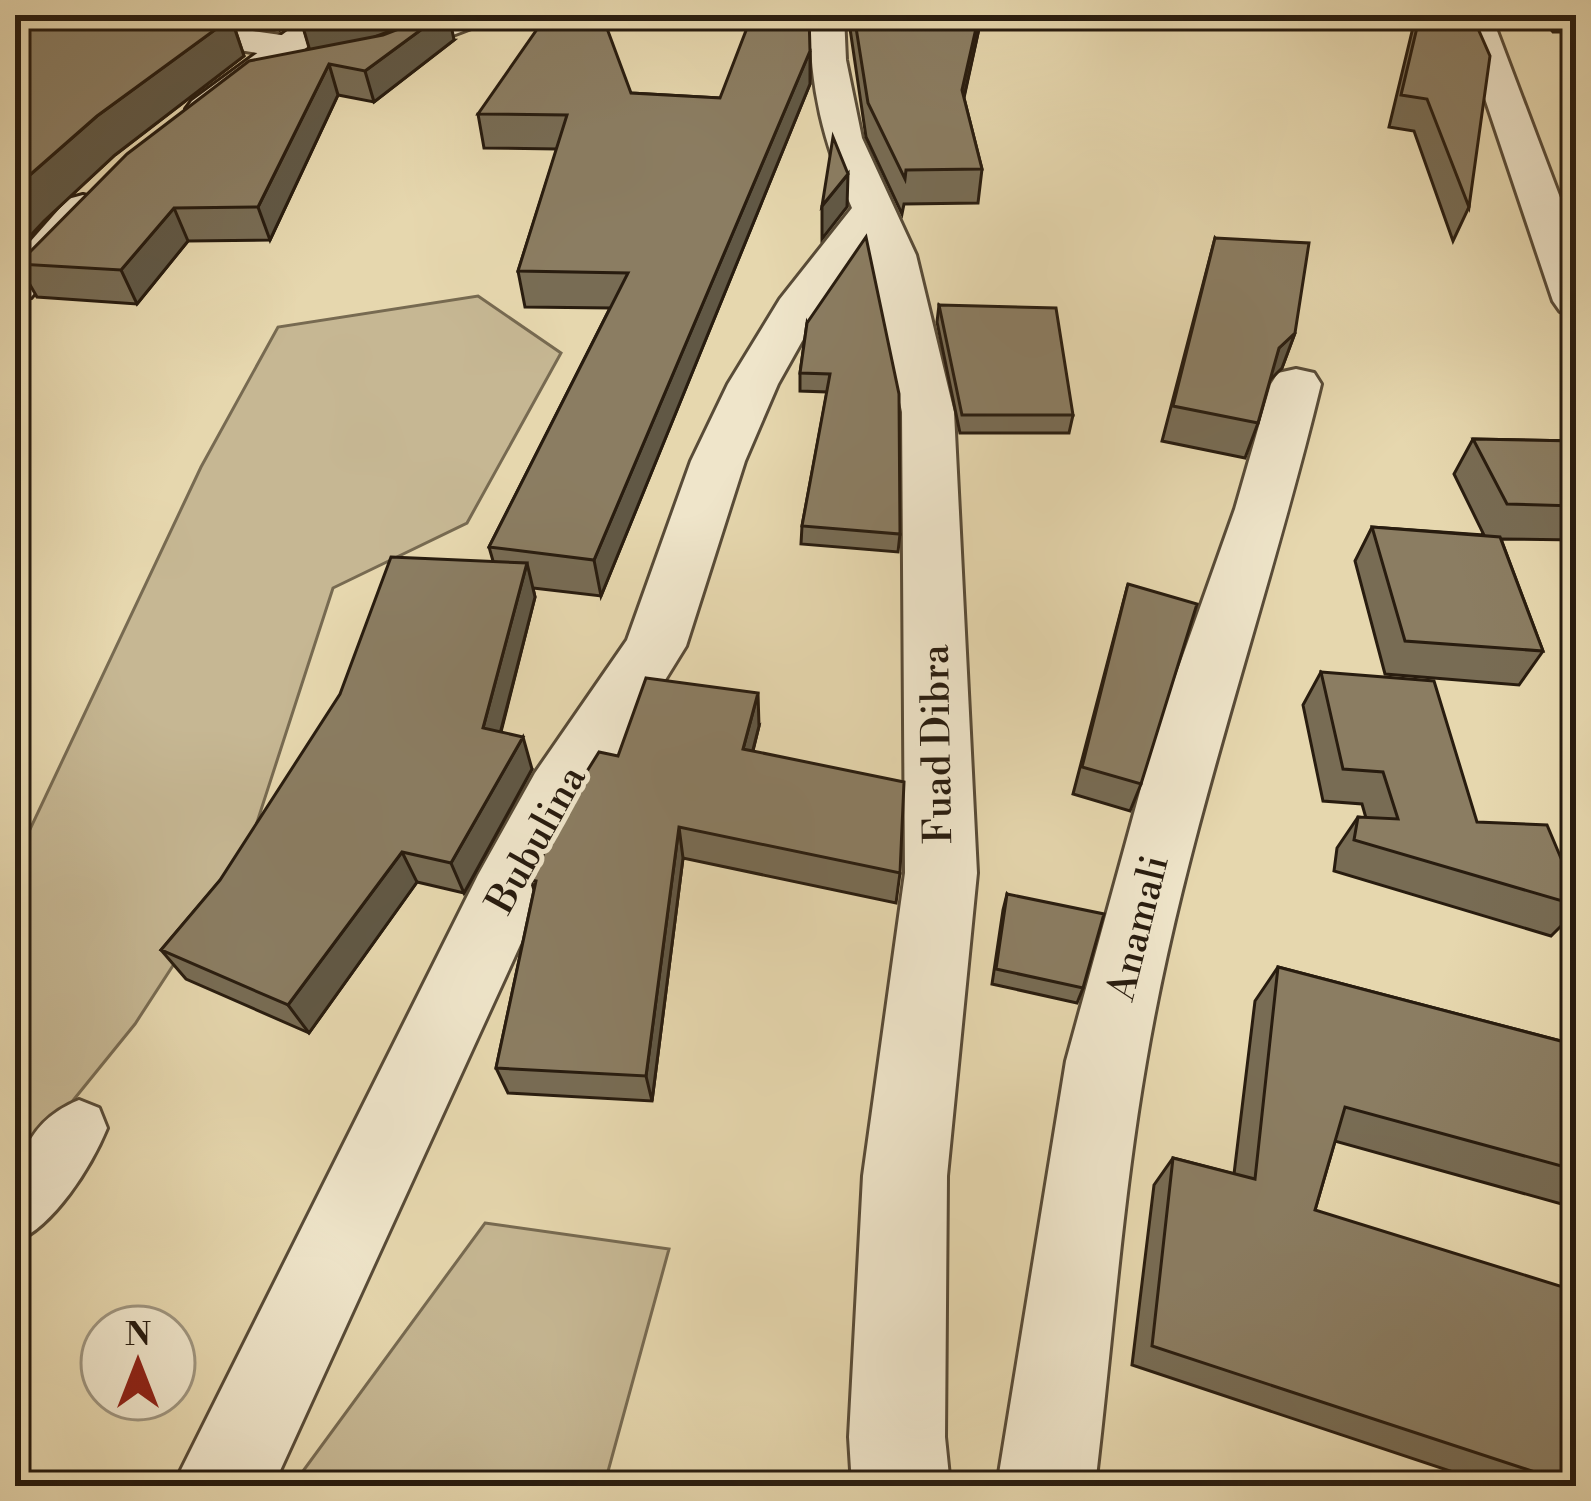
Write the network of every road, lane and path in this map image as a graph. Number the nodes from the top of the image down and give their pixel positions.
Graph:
1 (331, 15) edge
2 (475, 15) edge
3 (827, 15) edge
4 (1474, 15) edge
5 (118, 22) edge
6 (313, 59) junction
7 (173, 131) edge
8 (1524, 154) junction
9 (114, 177) edge
10 (1576, 182) edge
11 (873, 211) junction
12 (15, 286) edge
13 (1576, 301) edge
14 (1296, 384) dead end
15 (79, 1128) dead end
16 (15, 1213) edge
17 (222, 1486) edge
18 (901, 1486) edge
19 (1046, 1486) edge

1 - 6 street
2 - 6 street
3 - 11 street, Fuad Dibra
4 - 8 street
5 - 6 street
6 - 7 street
8 - 10 street
8 - 13 street
9 - 12 street
11 - 17 street, Bubulina
11 - 18 street, Fuad Dibra
14 - 19 street, Anamali
15 - 16 lane

